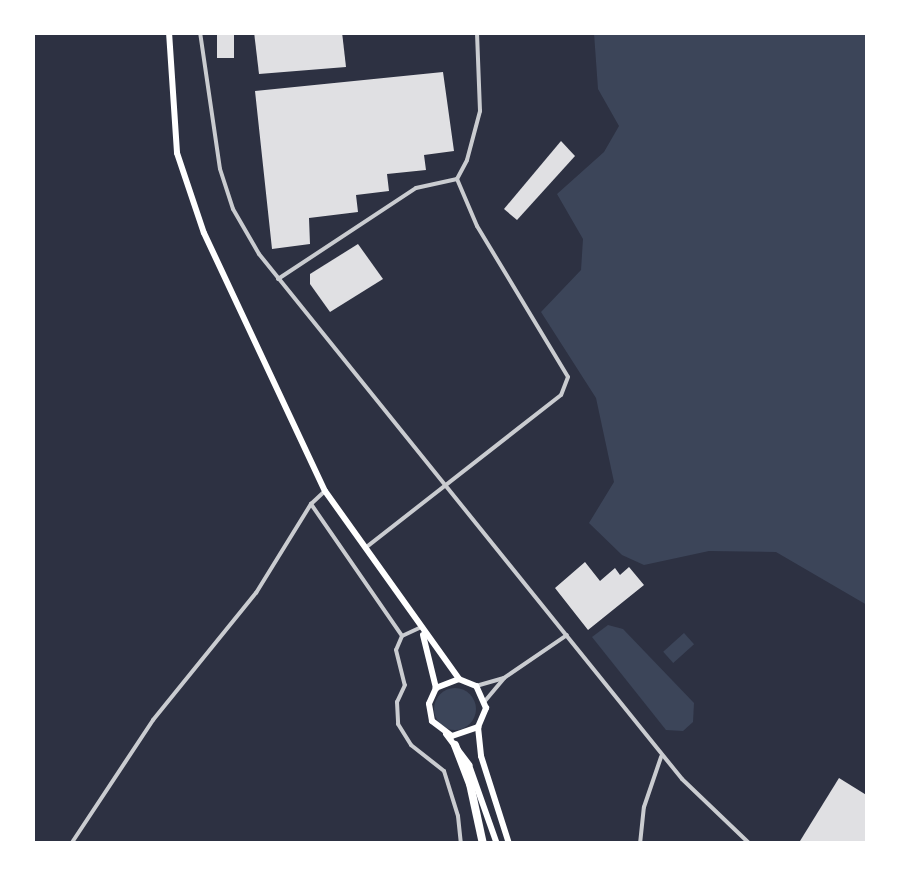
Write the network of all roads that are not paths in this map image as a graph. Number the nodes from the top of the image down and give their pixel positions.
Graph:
1 (169, 32) edge
2 (200, 32) edge
3 (477, 32) edge
4 (457, 180) junction
5 (278, 279) junction
6 (448, 484) junction
7 (325, 491) junction
8 (311, 504) junction
9 (364, 549) junction
10 (421, 631) junction
11 (567, 634) junction
12 (402, 636) junction
13 (458, 678) junction
14 (504, 678) junction
15 (476, 686) junction
16 (436, 688) junction
17 (485, 701) junction
18 (478, 727) junction
19 (445, 733) junction
20 (455, 745) junction
21 (662, 755) junction
22 (71, 844) edge
23 (461, 844) edge
24 (483, 844) edge
25 (497, 844) edge
26 (509, 844) edge
27 (640, 844) edge
28 (750, 844) edge

1 - 7 main road
2 - 5 street
3 - 4 street
4 - 5 street
4 - 6 street
5 - 6 street
6 - 9 street
6 - 11 street
7 - 8 street
7 - 9 main road
8 - 12 street
8 - 22 street
9 - 10 main road
10 - 12 street
10 - 13 main road
10 - 16 main road
11 - 14 street
11 - 21 street
12 - 23 street
13 - 15 main road
13 - 16 main road
14 - 15 street
14 - 17 street
15 - 17 main road
16 - 19 main road
17 - 18 main road
18 - 19 main road
18 - 26 main road
19 - 20 main road
20 - 24 highway
20 - 25 main road
21 - 27 street
21 - 28 street

